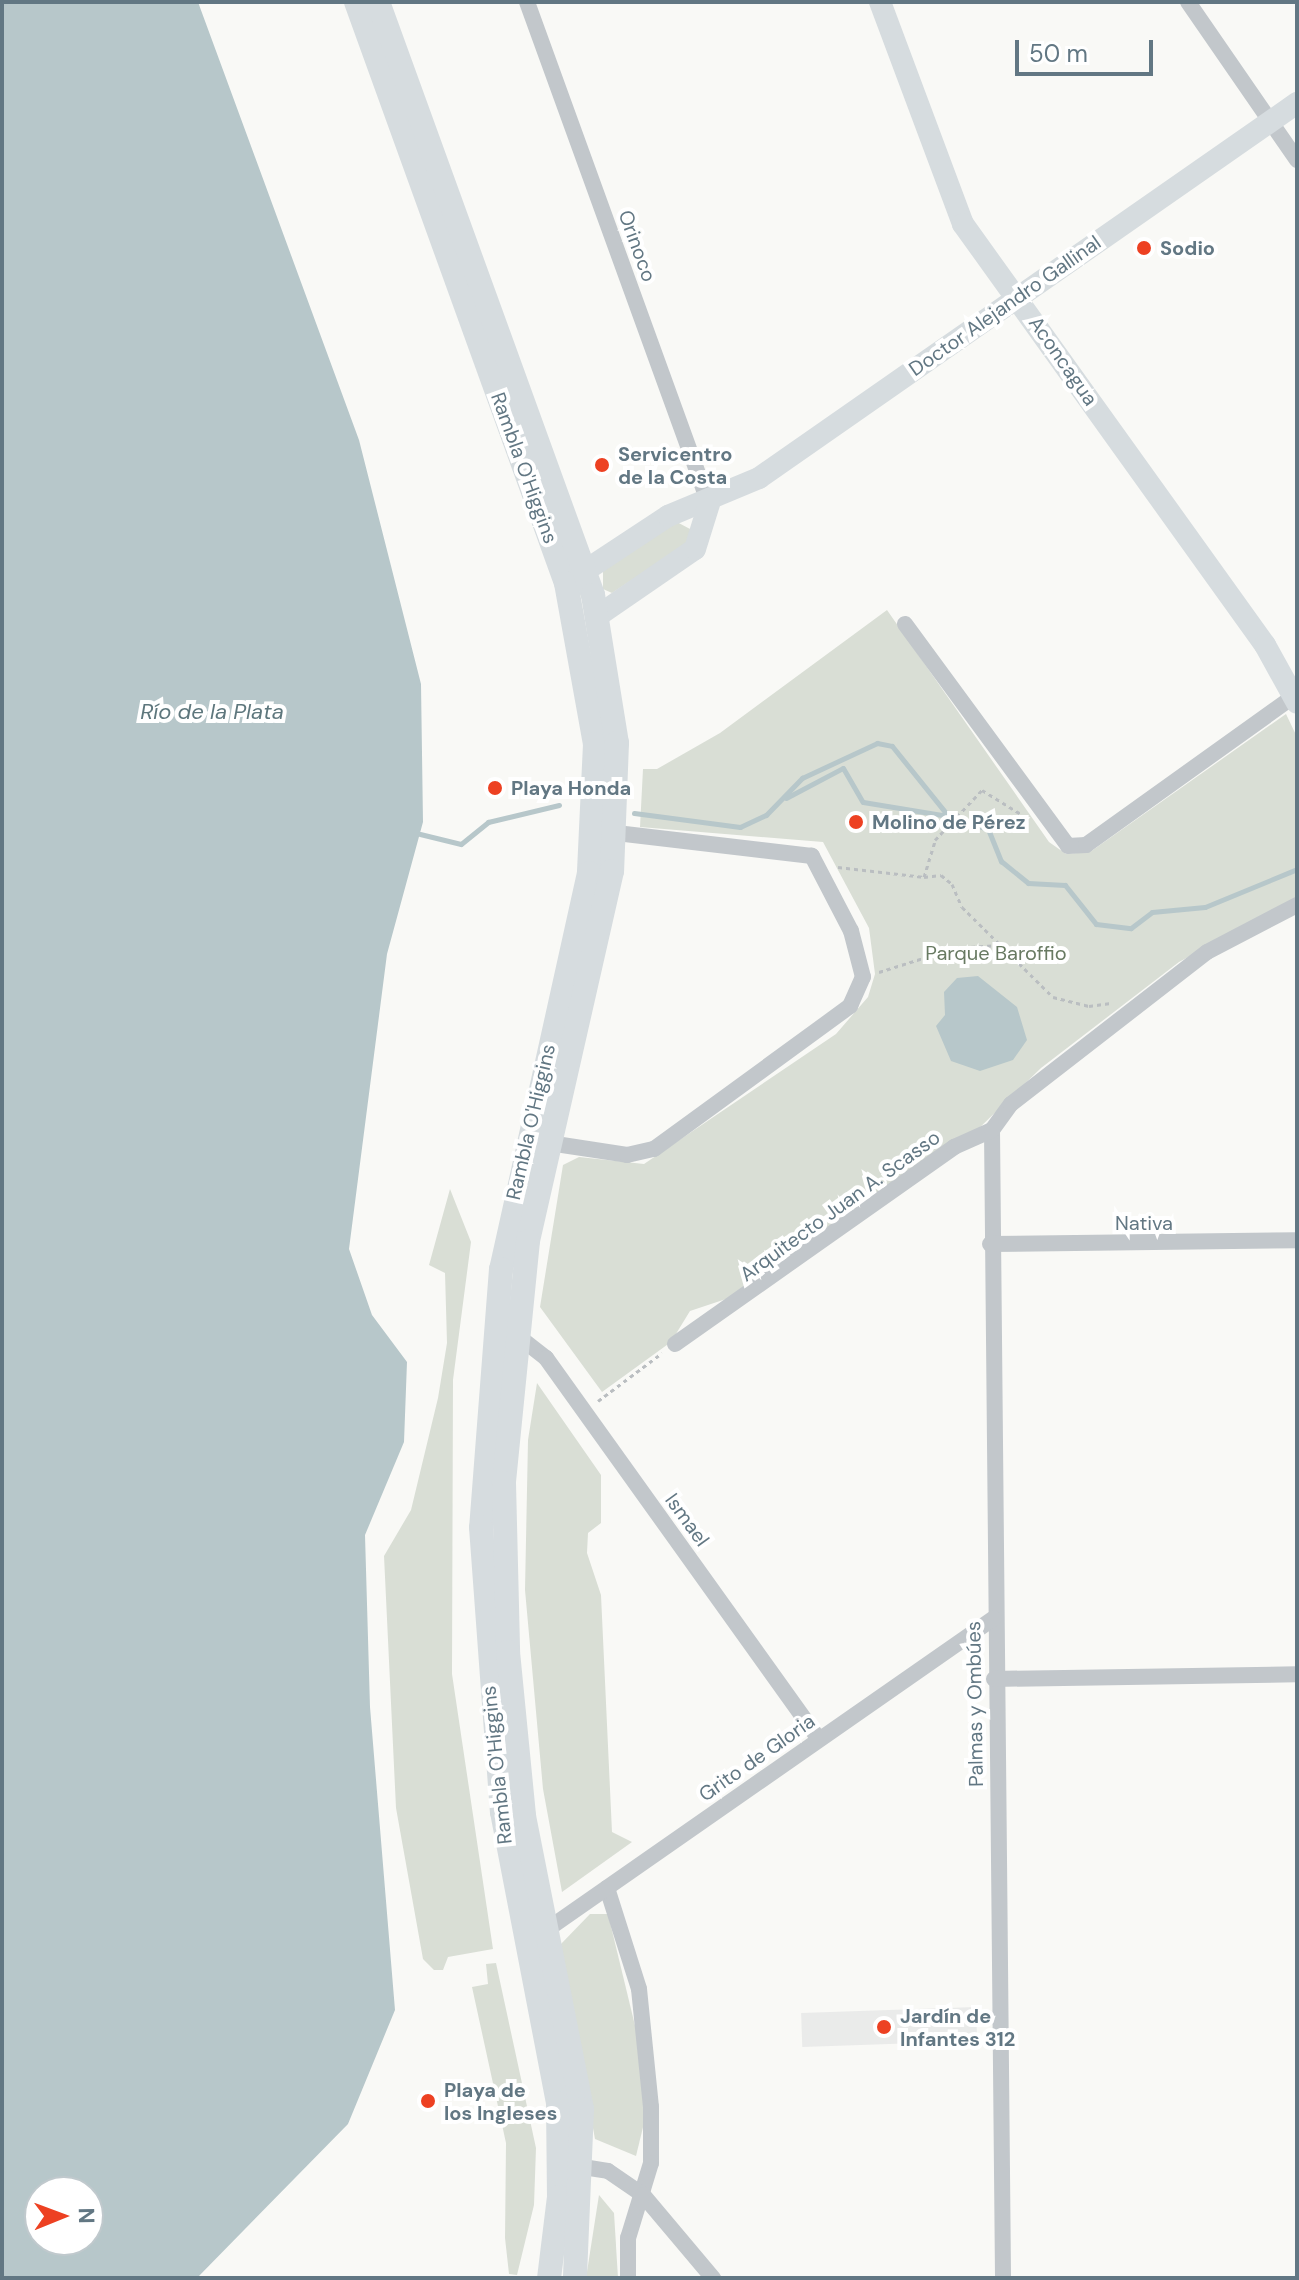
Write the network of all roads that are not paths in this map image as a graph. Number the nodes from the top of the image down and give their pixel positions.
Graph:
1 (356, 2) edge
2 (378, 2) edge
3 (527, 2) edge
4 (880, 2) edge
5 (1188, 2) edge
6 (1297, 103) edge
7 (1271, 122) junction
8 (1297, 160) edge
9 (1017, 297) junction
10 (709, 504) junction
11 (575, 577) junction
12 (599, 615) junction
13 (905, 624) dead end
14 (1296, 697) edge
15 (616, 833) junction
16 (1297, 905) edge
17 (992, 1130) junction
18 (549, 1143) junction
19 (1297, 1240) edge
20 (990, 1244) junction
21 (514, 1333) junction
22 (675, 1344) road end
23 (994, 1618) junction
24 (1297, 1674) edge
25 (994, 1679) junction
26 (819, 1739) junction
27 (607, 1888) junction
28 (545, 1931) junction
29 (583, 2167) junction
30 (643, 2195) junction
31 (549, 2278) edge
32 (575, 2278) edge
33 (628, 2278) edge
34 (713, 2278) edge
35 (1003, 2278) edge

1 - 11 main road, Rambla O'Higgins
2 - 11 main road, Rambla O'Higgins
3 - 10 street, Orinoco
4 - 9 main road, Aconcagua
5 - 7 street
6 - 7 main road, Doctor Alejandro Gallinal
7 - 8 street
7 - 9 main road, Doctor Alejandro Gallinal
9 - 10 main road, Doctor Alejandro Gallinal
9 - 14 main road, Aconcagua
10 - 11 main road, Doctor Alejandro Gallinal
10 - 12 main road
11 - 12 main road, Rambla O'Higgins
11 - 31 main road, Rambla O'Higgins
12 - 15 main road, Rambla O'Higgins
13 - 14 street
15 - 18 main road, Rambla O'Higgins
15 - 18 street
16 - 17 street, Arquitecto Juan A. Scasso
17 - 20 street, Palmas y Ombúes
17 - 22 street, Arquitecto Juan A. Scasso
18 - 21 main road, Rambla O'Higgins
19 - 20 street, Nativa
20 - 23 street, Palmas y Ombúes
21 - 26 street, Ismael
21 - 28 main road, Rambla O'Higgins
23 - 25 street, Palmas y Ombúes
23 - 26 street, Grito de Gloria
24 - 25 street
25 - 35 street, Palmas y Ombúes
26 - 27 street, Grito de Gloria
27 - 28 street, Grito de Gloria
27 - 30 street
28 - 29 main road, Rambla O'Higgins
29 - 30 street
29 - 32 main road, Rambla O'Higgins
30 - 33 street
30 - 34 street

